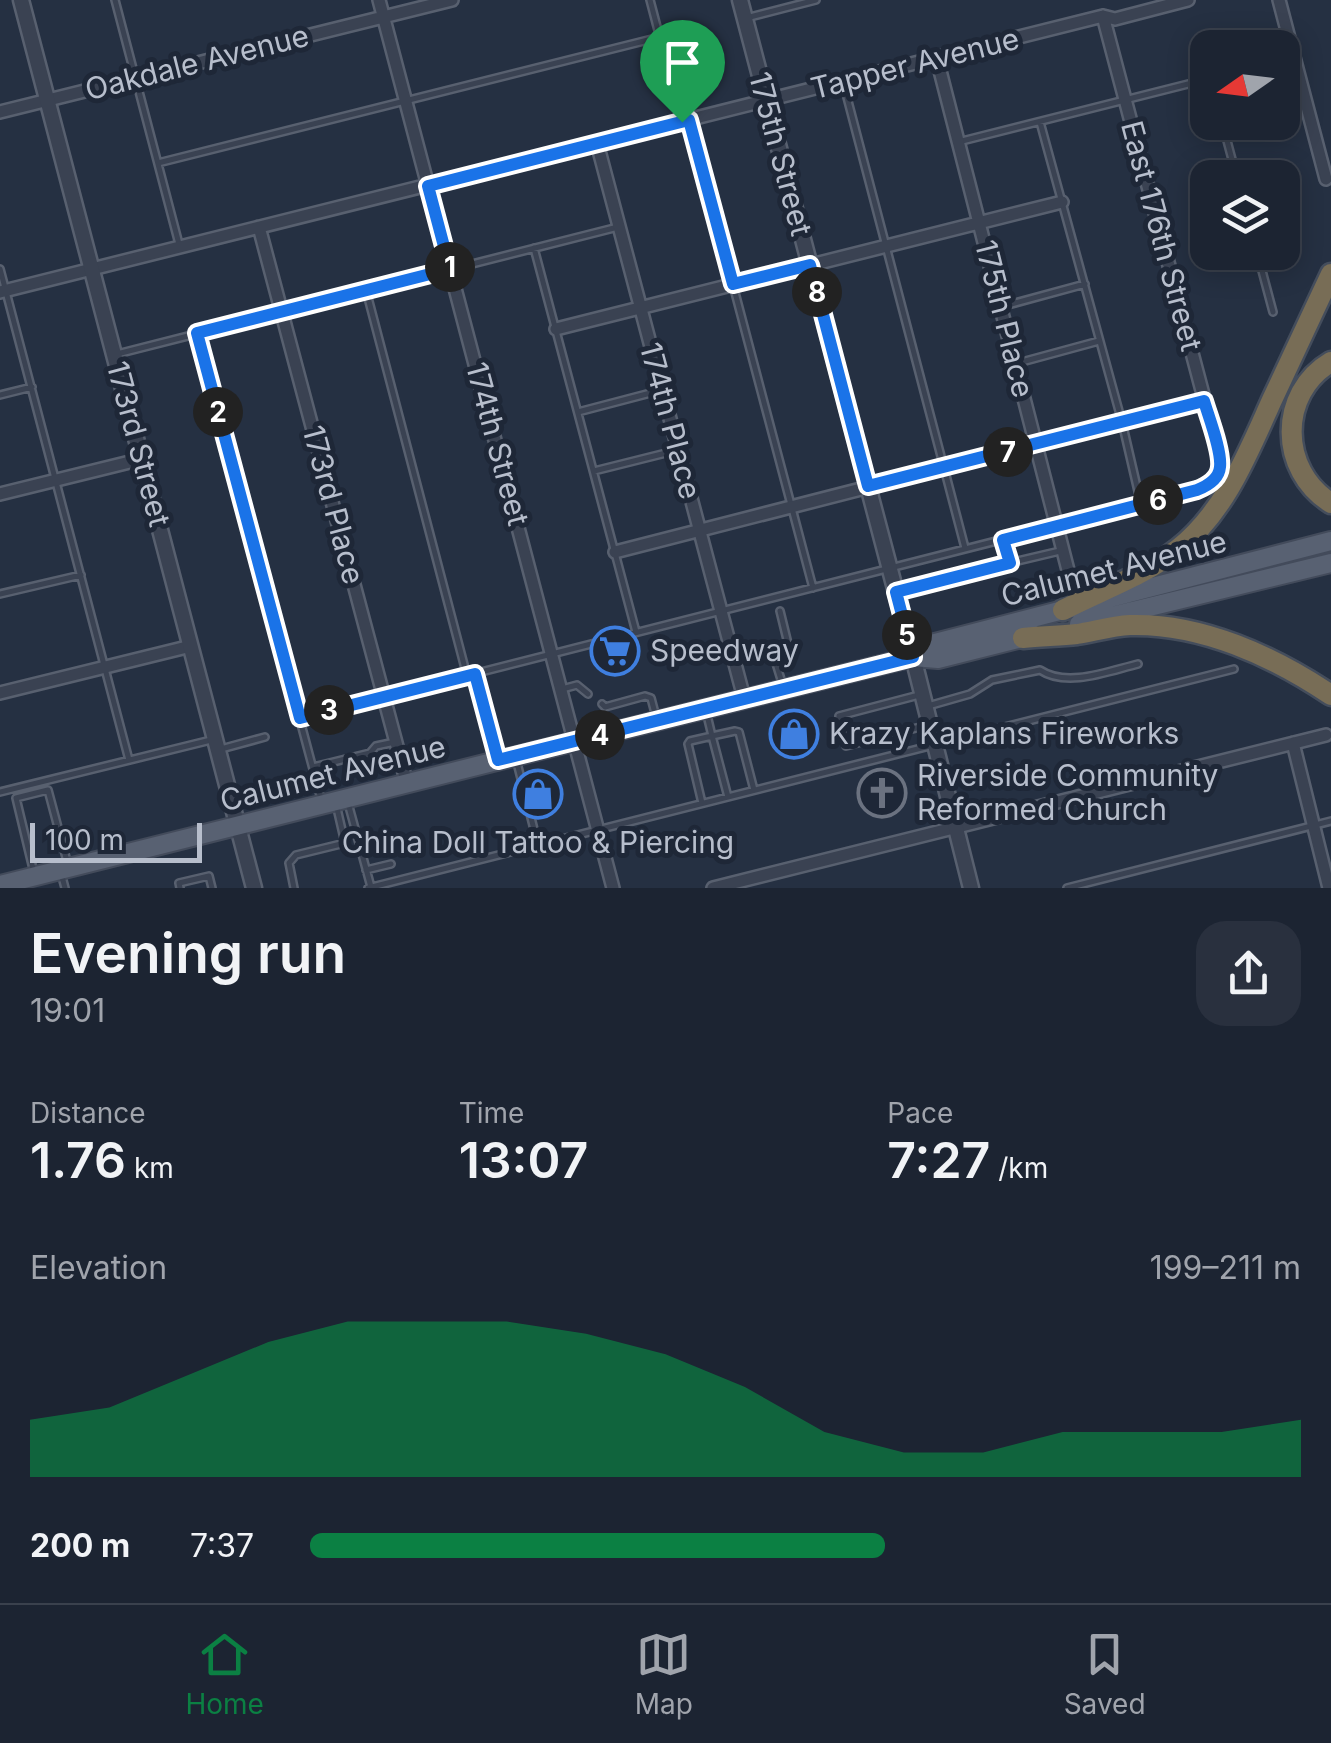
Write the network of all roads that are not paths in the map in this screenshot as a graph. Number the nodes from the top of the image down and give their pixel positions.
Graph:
1 (21, 0) edge
2 (115, 0) edge
3 (379, 0) edge
4 (452, 0) edge
5 (650, 0) edge
6 (740, 0) edge
7 (816, 0) edge
8 (1188, 0) edge
9 (1279, 0) edge
10 (1103, 16) junction
11 (384, 17) junction
12 (744, 18) junction
13 (1284, 30) edge
14 (660, 36) junction
15 (937, 59) junction
16 (136, 78) junction
17 (843, 82) junction
18 (1190, 84) edge
19 (1300, 97) edge
20 (47, 100) junction
21 (1125, 100) junction
22 (406, 101) junction
23 (766, 101) junction
24 (0, 112) edge
25 (685, 120) junction
26 (1040, 122) junction
27 (958, 142) junction
28 (597, 143) junction
29 (158, 163) junction
30 (1326, 179) dead end
31 (428, 186) junction
32 (1062, 202) junction
33 (980, 223) junction
34 (618, 227) junction
35 (259, 228) junction
36 (885, 246) junction
37 (180, 247) junction
38 (534, 248) junction
39 (810, 265) junction
40 (0, 269) edge
41 (450, 269) junction
42 (92, 270) junction
43 (1262, 270) edge
44 (1331, 274) edge
45 (733, 284) junction
46 (1084, 284) junction
47 (366, 290) junction
48 (3, 291) edge
49 (1001, 307) junction
50 (640, 308) junction
51 (282, 311) junction
52 (1273, 312) dead end
53 (556, 329) junction
54 (197, 333) junction
55 (1100, 341) junction
56 (114, 354) junction
57 (1331, 362) edge
58 (1015, 363) junction
59 (32, 387) junction
60 (662, 390) junction
61 (0, 395) edge
62 (1204, 401) junction
63 (578, 412) junction
64 (1122, 422) junction
65 (1036, 445) junction
66 (678, 450) junction
67 (1219, 455) joint
68 (142, 459) junction
69 (944, 468) junction
70 (594, 471) junction
71 (57, 480) junction
72 (868, 486) junction
73 (0, 494) edge
74 (1331, 503) edge
75 (1142, 504) junction
76 (792, 507) junction
77 (1057, 526) junction
78 (699, 531) junction
79 (1003, 540) junction
80 (1331, 541) edge
81 (965, 549) junction
82 (1063, 550) junction
83 (616, 552) junction
84 (1010, 563) junction
85 (1331, 563) edge
86 (890, 568) junction
87 (82, 574) junction
88 (1070, 578) dead end
89 (813, 588) junction
90 (896, 592) junction
91 (0, 594) edge
92 (1062, 610) junction
93 (780, 611) dead end
94 (721, 612) junction
95 (637, 633) junction
96 (1023, 638) junction
97 (191, 646) junction
98 (552, 654) junction
99 (913, 657) junction
100 (1138, 664) dead end
101 (1278, 665) junction
102 (106, 667) junction
103 (1234, 669) dead end
104 (475, 674) junction
105 (467, 676) junction
106 (562, 689) junction
107 (784, 689) junction
108 (0, 693) edge
109 (588, 694) dead end
110 (1331, 696) edge
111 (384, 697) junction
112 (744, 698) junction
113 (924, 701) junction
114 (602, 704) dead end
115 (705, 708) junction
116 (1331, 708) edge
117 (300, 718) junction
118 (657, 720) junction
119 (930, 724) junction
120 (1326, 735) dead end
121 (712, 736) junction
122 (266, 737) dead end
123 (576, 741) junction
124 (396, 742) junction
125 (1293, 743) junction
126 (935, 744) junction
127 (217, 745) junction
128 (507, 758) junction
129 (129, 760) junction
130 (313, 767) junction
131 (407, 784) junction
132 (754, 790) junction
133 (0, 792) edge
134 (728, 795) junction
135 (335, 802) junction
136 (702, 804) junction
137 (1331, 822) edge
138 (238, 826) junction
139 (1314, 826) junction
140 (956, 828) junction
141 (598, 830) junction
142 (538, 846) junction
143 (391, 864) dead end
144 (366, 870) junction
145 (65, 876) edge
146 (34, 877) junction
147 (2, 886) edge
148 (180, 888) edge
149 (212, 888) edge
150 (254, 888) edge
151 (294, 888) edge
152 (369, 888) edge
153 (612, 888) edge
154 (713, 888) edge
155 (971, 888) edge
156 (1067, 888) edge
157 (1329, 888) edge

1 - 20 street, 173rd Street
2 - 16 lane
3 - 11 street, 174th Street
4 - 11 street, Oakdale Avenue
5 - 14 lane
6 - 12 street, 175th Street
7 - 12 lane
8 - 10 street, Tapper Avenue
9 - 13 street
10 - 15 street, Tapper Avenue
10 - 21 street, East 176th Street
11 - 16 street, Oakdale Avenue
11 - 22 street, 174th Street
12 - 23 street, 175th Street
14 - 22 lane
14 - 25 lane
15 - 17 street, Tapper Avenue
15 - 27 street, 175th Place
16 - 20 street, Oakdale Avenue
16 - 29 lane
17 - 23 street, Tapper Avenue
17 - 36 lane
18 - 21 lane
19 - 30 street
20 - 24 street, Oakdale Avenue
20 - 42 street, 173rd Street
21 - 26 lane
21 - 62 street, East 176th Street
22 - 29 lane
22 - 31 street, 174th Street
23 - 25 street, Tapper Avenue
23 - 39 street, 175th Street
25 - 28 street, Tapper Avenue
25 - 45 lane
26 - 27 lane
26 - 32 lane
27 - 33 street, 175th Place
28 - 31 street, Tapper Avenue
28 - 34 street, 174th Place
29 - 37 lane
31 - 35 street, Tapper Avenue
31 - 41 street, 174th Street
32 - 33 street
32 - 46 lane
33 - 36 street
33 - 49 street, 175th Place
34 - 38 lane
34 - 50 street, 174th Place
35 - 37 street, Tapper Avenue
35 - 51 street, 173rd Place
36 - 39 street
36 - 69 lane
37 - 42 street, Tapper Avenue
38 - 41 lane
38 - 53 lane
39 - 45 street
39 - 72 street, 175th Street
40 - 48 lane
41 - 47 lane
41 - 98 street, 174th Street
42 - 48 street, Tapper Avenue
42 - 56 street, 173rd Street
43 - 52 lane
44 - 92 highway
45 - 50 street
45 - 76 lane
46 - 49 lane
46 - 55 lane
47 - 51 lane
47 - 105 lane
48 - 59 lane
49 - 58 street, 175th Place
50 - 53 street
50 - 60 street, 174th Place
51 - 54 lane
51 - 111 street, 173rd Place
53 - 63 lane
54 - 56 lane
54 - 117 lane
55 - 58 lane
55 - 64 lane
56 - 68 street, 173rd Street
57 - 74 highway
58 - 65 street, 175th Place
59 - 61 lane
59 - 71 lane
60 - 63 lane
60 - 66 street, 174th Place
62 - 64 street
62 - 67 street, East 176th Street
63 - 70 lane
64 - 65 street
64 - 75 lane
65 - 69 street
65 - 77 street, 175th Place
66 - 70 lane
66 - 78 street, 174th Place
67 - 75 lane
68 - 71 street
68 - 97 street, 173rd Street
69 - 72 street
69 - 81 lane
70 - 83 lane
71 - 73 street
71 - 87 lane
72 - 76 street
72 - 86 street, 175th Street
75 - 77 lane
76 - 78 street
76 - 89 lane
77 - 79 lane
77 - 82 street, 175th Place
78 - 83 street
78 - 94 street, 174th Place
79 - 81 lane
79 - 84 lane
80 - 92 main road, Calumet Avenue
81 - 86 lane
82 - 84 lane
82 - 88 street, 175th Place
83 - 95 lane
84 - 90 lane
85 - 96 main road, Calumet Avenue
86 - 89 lane
86 - 90 street, 175th Street
87 - 91 lane
87 - 102 lane
89 - 94 lane
90 - 99 street, 175th Street
92 - 99 main road, Calumet Avenue
93 - 107 lane
94 - 95 lane
94 - 112 street, 174th Place
95 - 98 lane
96 - 99 main road, Calumet Avenue
96 - 101 highway
97 - 102 street
97 - 127 street, 173rd Street
98 - 104 lane
98 - 106 street, 174th Street
99 - 107 main road, Calumet Avenue
99 - 113 street, 175th Street
100 - 113 lane
101 - 110 highway
101 - 116 highway
102 - 108 street
102 - 129 lane
103 - 126 lane
104 - 105 lane
104 - 128 lane
105 - 111 lane
106 - 109 lane
106 - 123 street, 174th Street
107 - 112 main road, Calumet Avenue
111 - 117 lane
111 - 124 street, 173rd Place
112 - 115 main road, Calumet Avenue
113 - 119 street, 175th Street
113 - 119 lane
114 - 118 lane
115 - 118 main road, Calumet Avenue
115 - 121 lane
117 - 130 lane
118 - 123 main road, Calumet Avenue
119 - 126 street, 175th Street
120 - 125 street
121 - 132 lane
121 - 134 lane
121 - 136 lane
122 - 127 lane
123 - 128 main road, Calumet Avenue
123 - 141 street, 174th Street
124 - 130 lane
124 - 131 street, 173rd Place
125 - 139 street
125 - 140 street
126 - 132 lane
126 - 140 street, 175th Street
127 - 129 lane
127 - 138 street, 173rd Street
128 - 131 main road, Calumet Avenue
128 - 142 lane
129 - 133 lane
130 - 135 lane
131 - 135 main road, Calumet Avenue
132 - 134 lane
134 - 136 lane
135 - 138 main road, Calumet Avenue
135 - 144 lane
135 - 151 lane
136 - 141 lane
137 - 139 lane
138 - 145 main road, Calumet Avenue
138 - 150 street, 173rd Street
139 - 156 lane
139 - 157 street
140 - 154 street
140 - 155 street, 175th Street
141 - 142 lane
141 - 153 street, 174th Street
142 - 152 lane
143 - 144 lane
144 - 152 lane
145 - 146 main road, Calumet Avenue
145 - 146 lane
146 - 147 main road, Calumet Avenue
148 - 149 lane

